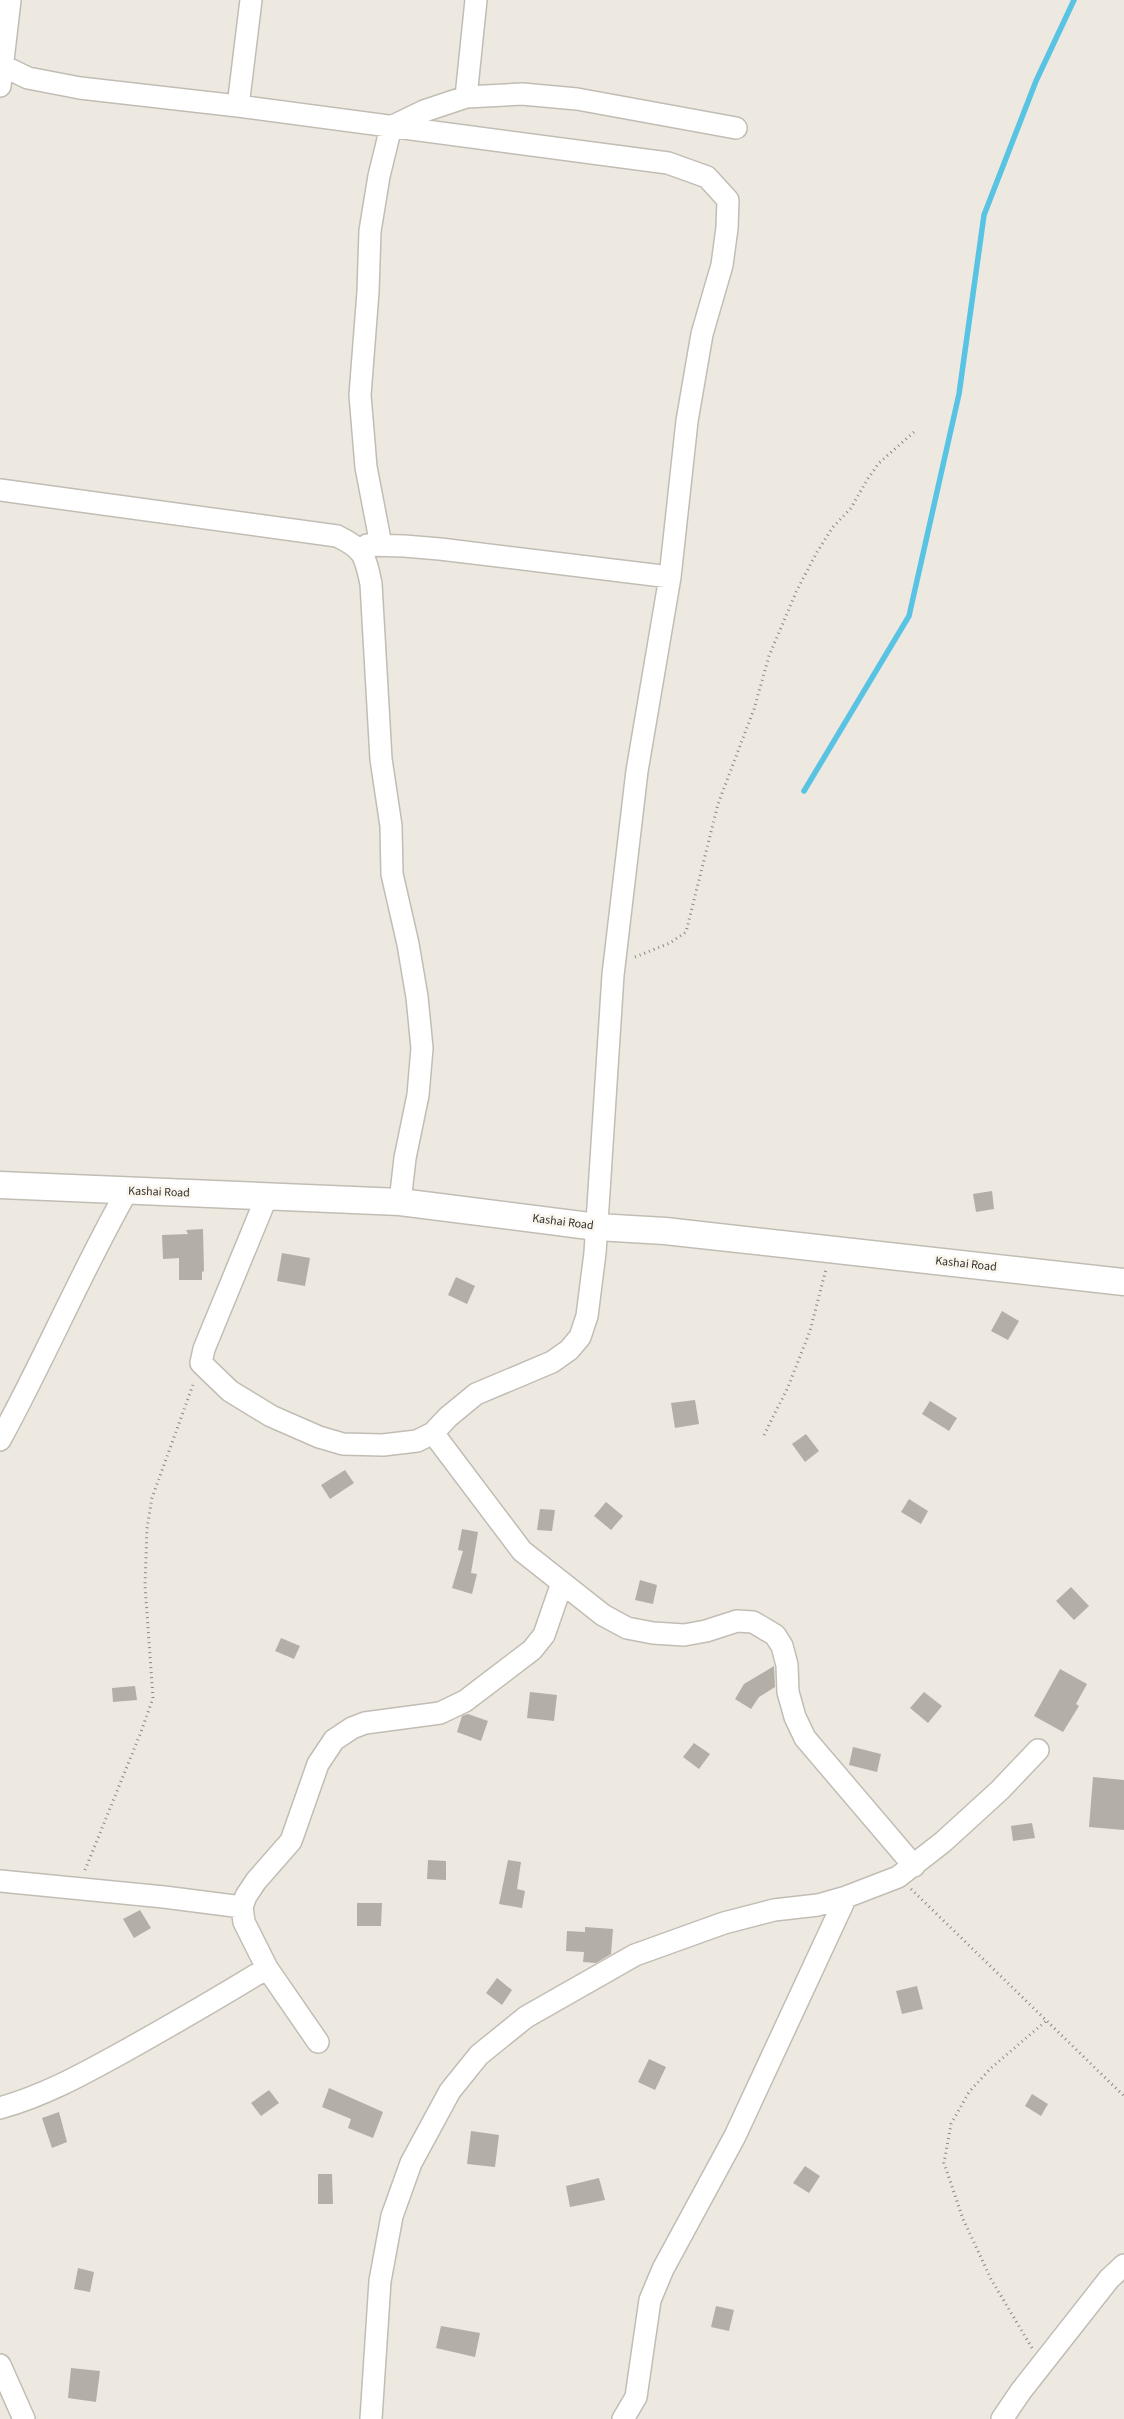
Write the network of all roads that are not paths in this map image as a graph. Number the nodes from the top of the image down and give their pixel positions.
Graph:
1 (10, 0) edge
2 (250, 0) edge
3 (476, 0) edge
4 (1, 76) edge
5 (466, 97) junction
6 (238, 106) junction
7 (391, 127) junction
8 (736, 128) dead end
9 (0, 490) edge
10 (381, 545) junction
11 (357, 546) junction
12 (670, 577) junction
13 (0, 1185) edge
14 (127, 1191) junction
15 (267, 1196) junction
16 (400, 1202) junction
17 (597, 1227) junction
18 (1124, 1282) edge
19 (433, 1433) junction
20 (0, 1440) edge
21 (562, 1583) junction
22 (1038, 1750) dead end
23 (906, 1871) junction
24 (0, 1880) edge
25 (846, 1898) junction
26 (242, 1907) junction
27 (267, 1968) junction
28 (318, 2042) dead end
29 (0, 2108) edge
30 (1124, 2265) edge
31 (0, 2365) edge
32 (24, 2419) edge
33 (371, 2419) edge
34 (623, 2419) edge
35 (1002, 2419) edge

1 - 4 street
2 - 6 street
3 - 5 street
4 - 6 street
5 - 7 street
5 - 8 street
6 - 7 street
7 - 10 street
7 - 12 street
9 - 11 street
10 - 11 street
10 - 12 street
11 - 16 street
12 - 17 street
13 - 14 street, Kashai Road
14 - 15 street, Kashai Road
14 - 20 street
15 - 16 street, Kashai Road
15 - 19 street
16 - 17 street, Kashai Road
17 - 18 street, Kashai Road
17 - 19 street
19 - 21 street
21 - 23 street
21 - 26 street
22 - 23 street
23 - 25 street
24 - 26 street
25 - 33 street
25 - 34 street
26 - 27 street
27 - 28 street
27 - 29 street
30 - 35 street
31 - 32 street

